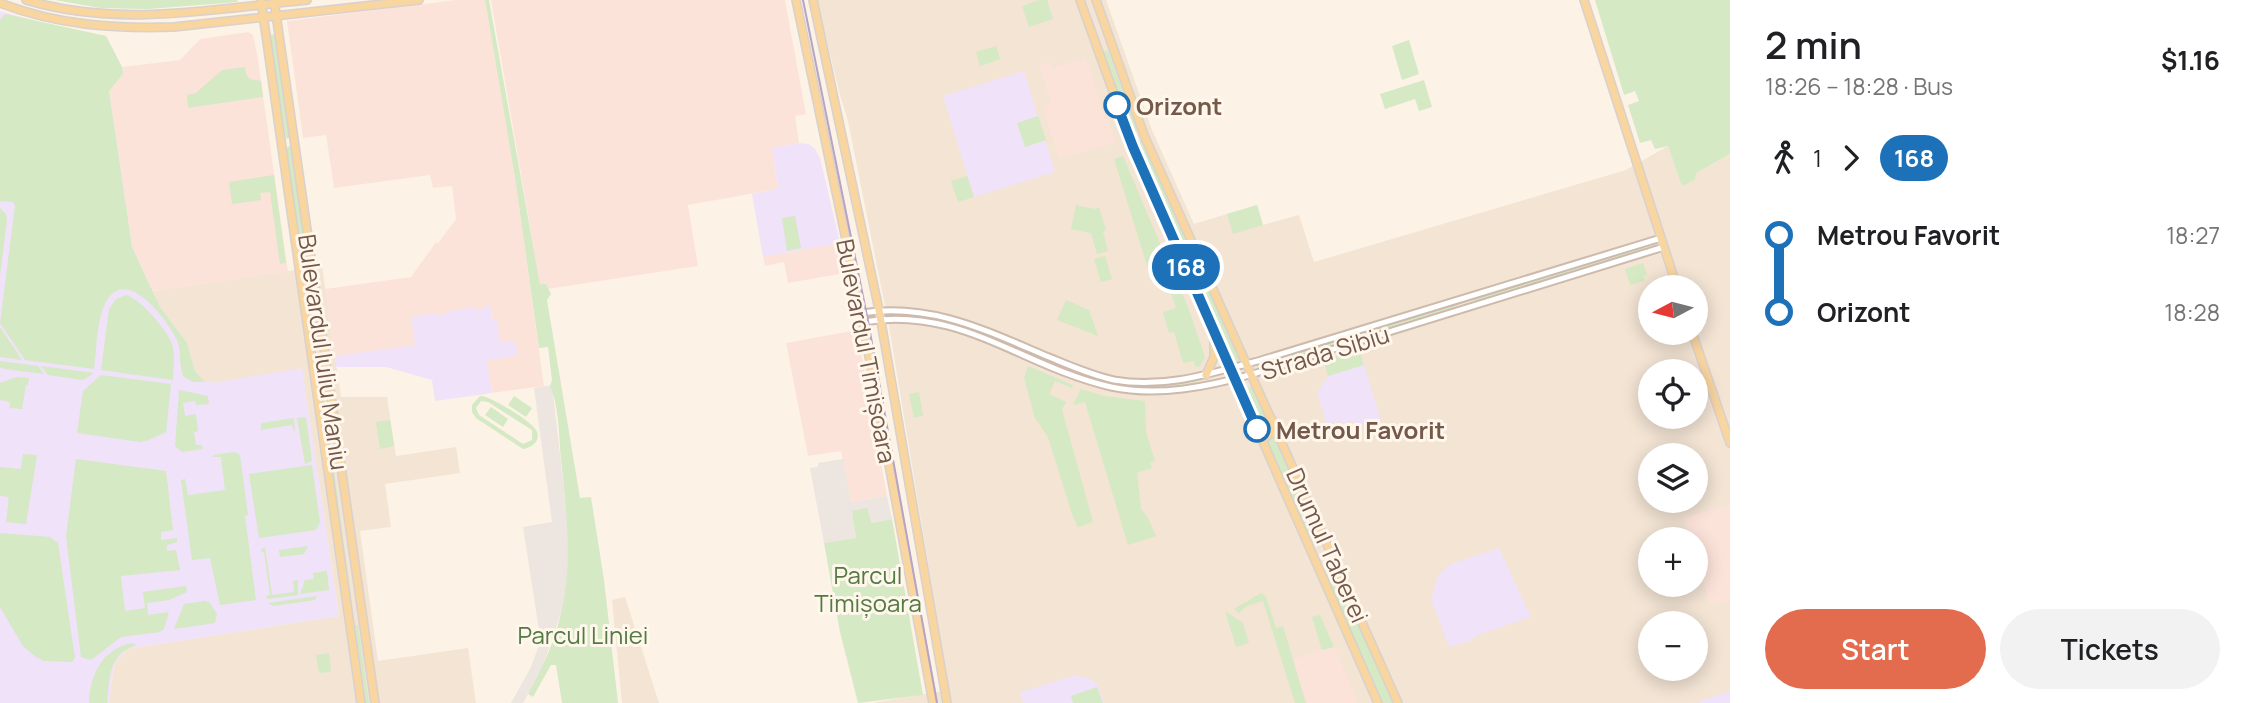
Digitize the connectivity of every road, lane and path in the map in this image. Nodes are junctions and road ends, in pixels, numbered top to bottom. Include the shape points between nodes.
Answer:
1 (26, 0) edge
2 (307, 0) edge
3 (419, 0) edge
4 (796, 0) edge
5 (813, 0) edge
6 (1080, 0) edge
7 (1096, 0) edge
8 (1584, 0) edge
9 (262, 2) edge
10 (274, 2) edge
11 (0, 3) edge
12 (276, 16) junction
13 (264, 18) junction
14 (1144, 135) junction
15 (1131, 141) junction
16 (1661, 238) junction
17 (1664, 247) junction
18 (1673, 275) edge
19 (1460, 300) junction
20 (1463, 309) junction
21 (861, 313) junction
22 (880, 314) junction
23 (863, 322) junction
24 (1214, 331) junction
25 (1696, 345) edge
26 (1248, 363) junction
27 (1230, 368) junction
28 (1253, 374) junction
29 (1206, 375) junction
30 (328, 376) junction
31 (315, 378) junction
32 (1235, 379) junction
33 (1272, 419) junction
34 (1255, 425) junction
35 (1279, 434) junction
36 (1262, 440) junction
37 (901, 443) junction
38 (1730, 443) edge
39 (885, 446) junction
40 (1329, 547) junction
41 (1313, 554) junction
42 (921, 559) junction
43 (906, 562) junction
44 (946, 700) edge
45 (932, 701) edge
46 (361, 703) edge
47 (375, 703) edge
48 (1378, 703) edge
49 (1398, 703) edge

1 - 9 main road via 80,13 141,16
2 - 10 main road
3 - 12 main road
4 - 21 main road, Bulevardul Timișoara
5 - 22 main road, Bulevardul Timișoara
6 - 15 main road, Drumul Taberei
7 - 14 main road, Drumul Taberei
8 - 16 main road
9 - 10 main road
9 - 13 main road, Bulevardul Iuliu Maniu
10 - 12 main road, Bulevardul Iuliu Maniu
11 - 13 main road via 105,27 174,27
12 - 13 main road
12 - 30 main road, Bulevardul Iuliu Maniu
13 - 31 main road, Bulevardul Iuliu Maniu
14 - 15 main road
14 - 26 main road, Drumul Taberei
15 - 24 main road, Drumul Taberei
16 - 17 main road
16 - 19 street, Strada Sibiu
17 - 18 main road
17 - 20 street, Strada Sibiu
19 - 20 street
19 - 26 street, Strada Sibiu
20 - 28 street, Strada Sibiu
21 - 22 street, Strada Sibiu
21 - 23 main road, Bulevardul Timișoara
22 - 23 street, Strada Sibiu
22 - 29 street, Strada Sibiu via 904,310 952,318 1114,380 1150,383
22 - 32 street, Strada Sibiu via 948,325 1122,389 1176,390
22 - 37 main road, Bulevardul Timișoara
23 - 39 main road, Bulevardul Timișoara
24 - 27 main road, Drumul Taberei
24 - 29 main road via 1214,357
25 - 38 main road
26 - 27 street, Strada Sibiu
26 - 28 main road, Drumul Taberei
27 - 29 street, Strada Sibiu
27 - 32 main road, Drumul Taberei
28 - 32 street, Strada Sibiu
28 - 33 main road, Drumul Taberei
30 - 31 main road
30 - 47 main road, Bulevardul Iuliu Maniu
31 - 46 main road, Bulevardul Iuliu Maniu
32 - 34 main road, Drumul Taberei
33 - 34 main road via 1265,426
33 - 35 main road, Drumul Taberei
34 - 36 main road, Drumul Taberei
35 - 36 main road via 1271,433
35 - 40 main road, Drumul Taberei
36 - 41 main road, Drumul Taberei
37 - 39 main road
37 - 42 main road, Bulevardul Timișoara
39 - 43 main road, Bulevardul Timișoara
40 - 41 main road
40 - 49 main road, Drumul Taberei
41 - 48 main road, Drumul Taberei
42 - 43 main road
42 - 44 main road, Bulevardul Timișoara
43 - 45 main road, Bulevardul Timișoara
44 - 45 main road

